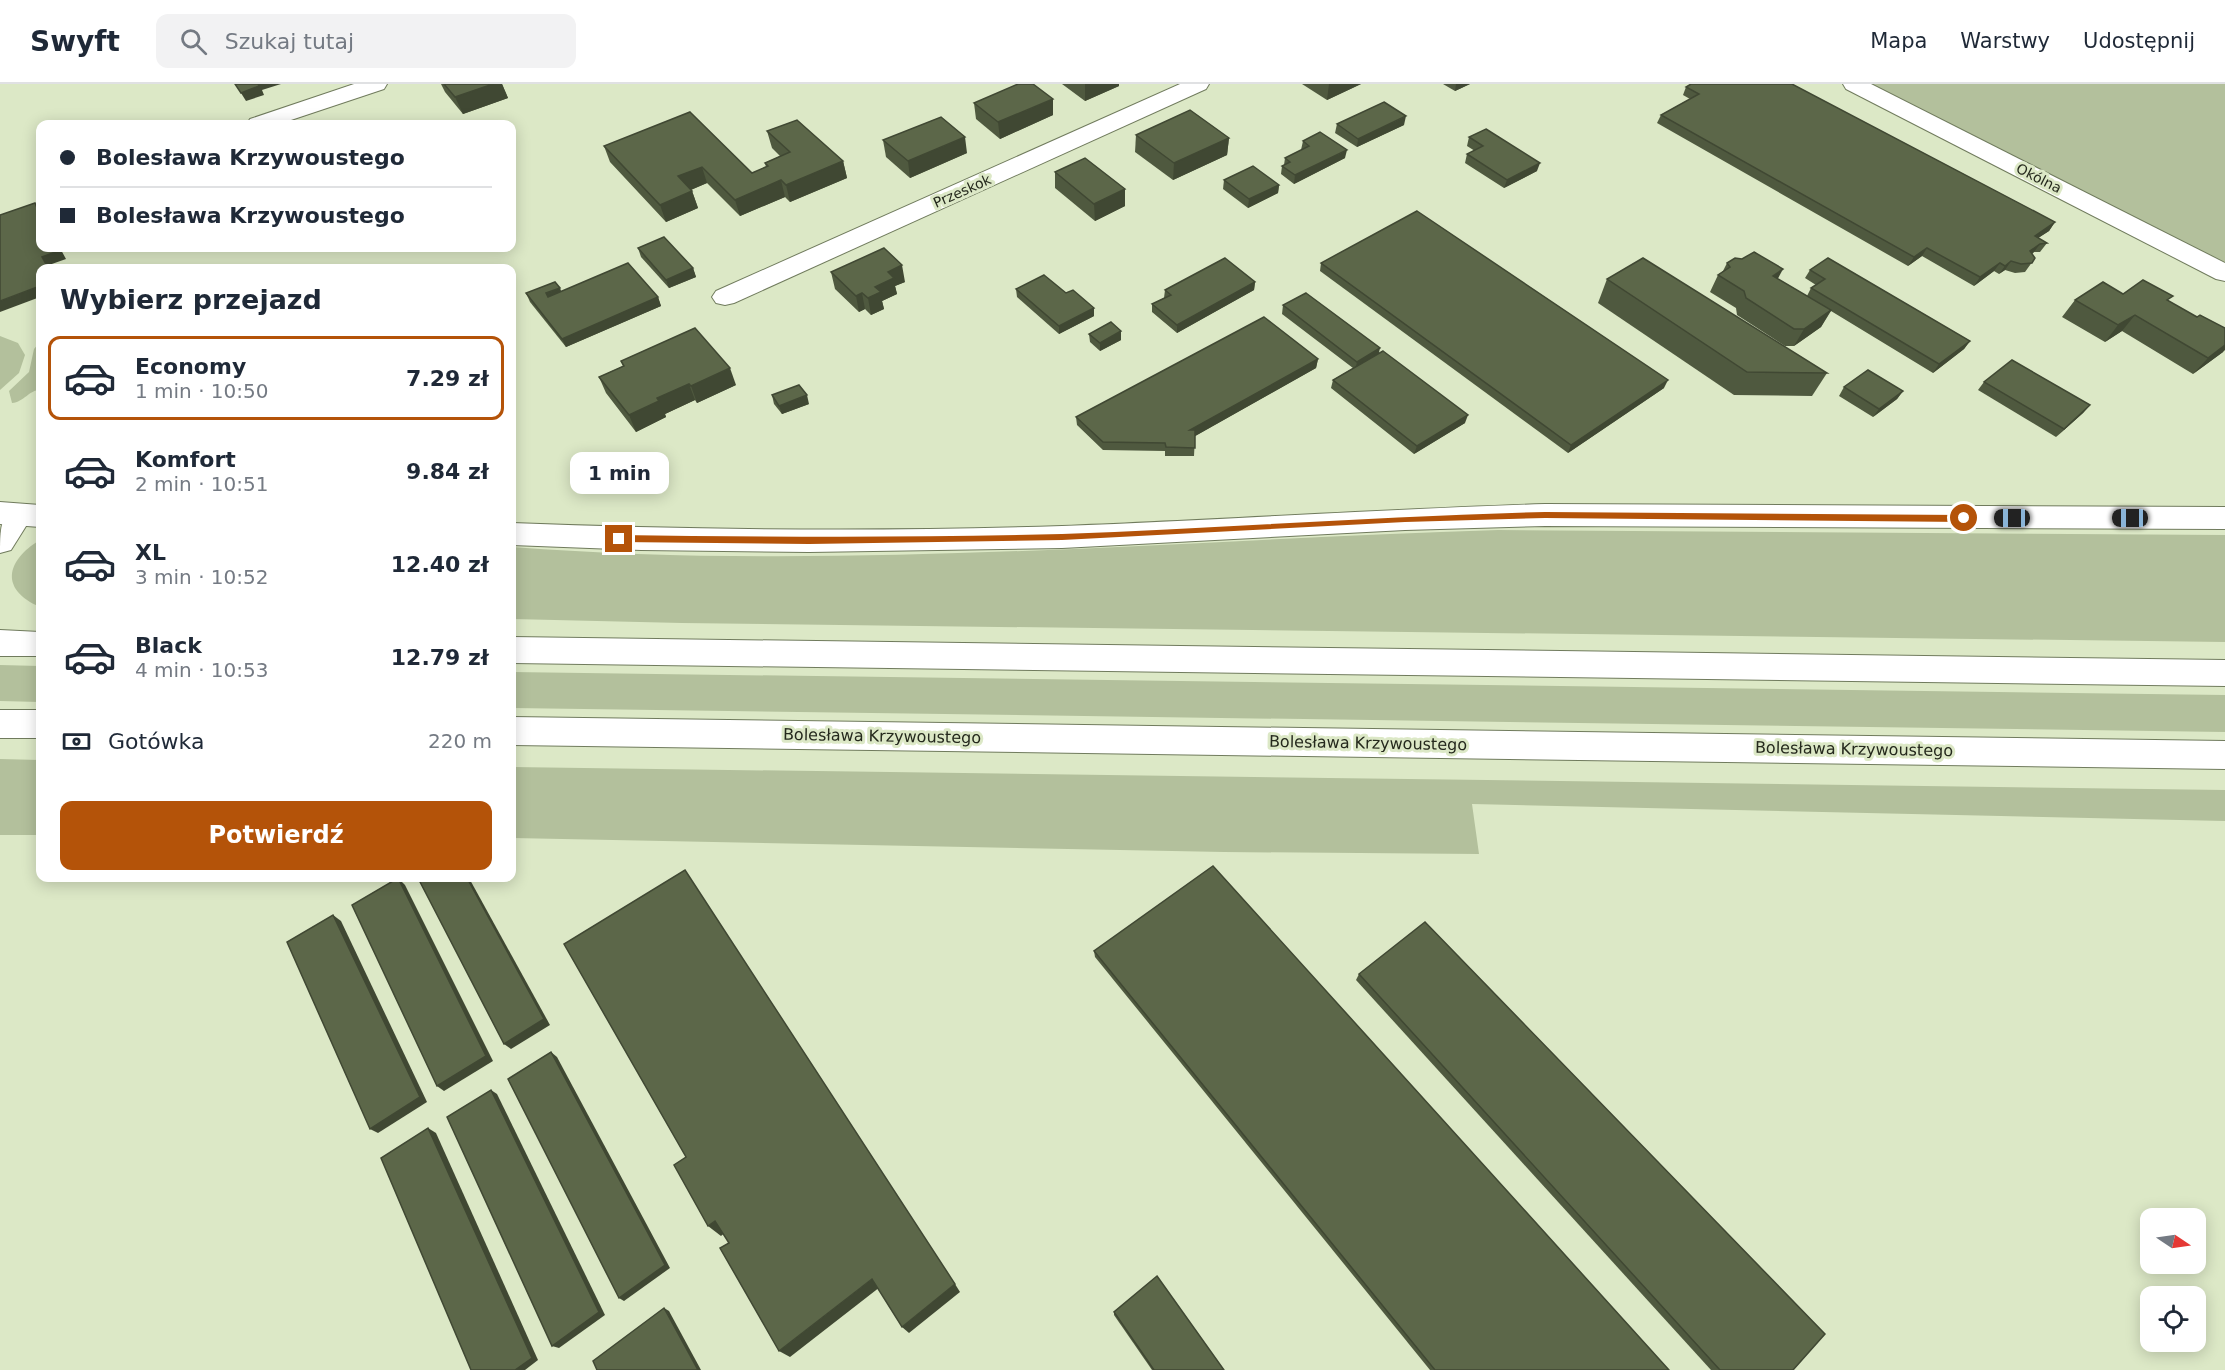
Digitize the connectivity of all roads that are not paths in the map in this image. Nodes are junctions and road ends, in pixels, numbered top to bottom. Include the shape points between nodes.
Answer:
1 (376, 84) edge
2 (1198, 84) edge
3 (1854, 84) edge
4 (270, 120) edge
5 (2225, 273) edge
6 (725, 297) dead end
7 (19, 515) edge
8 (2225, 518) edge
9 (516, 534) edge
10 (0, 542) edge
11 (0, 630) edge
12 (23, 644) edge
13 (516, 650) edge
14 (2225, 674) edge
15 (0, 724) edge
16 (36, 724) edge
17 (516, 731) edge
18 (2225, 754) edge

1 - 4 main road
2 - 6 main road, Przeskok
3 - 5 main road, Okólna
7 - 10 main road
8 - 9 main road via 1545,515 1062,537 798,541
11 - 12 main road
13 - 14 main road
15 - 16 main road
17 - 18 main road, Bolesława Krzywoustego

